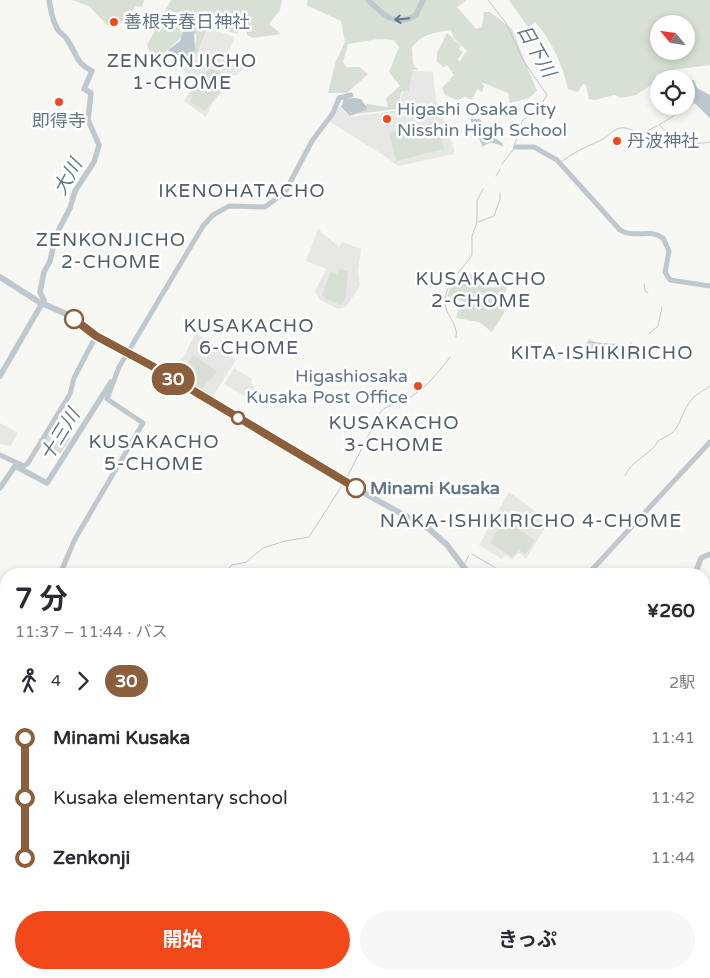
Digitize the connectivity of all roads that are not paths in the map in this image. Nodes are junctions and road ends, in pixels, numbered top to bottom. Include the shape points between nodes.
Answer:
1 (368, 0) edge
2 (423, 0) edge
3 (351, 95) dead end
4 (516, 147) dead end
5 (0, 277) edge
6 (710, 286) edge
7 (96, 336) junction
8 (129, 352) junction
9 (710, 442) edge
10 (0, 455) edge
11 (63, 568) edge
12 (464, 568) edge
13 (594, 568) edge

2 -> 1 main road via 416,15 402,21 387,18
3 - 8 street via 339,98 284,192 267,206 229,206 208,220
4 - 6 street via 534,147 557,160 620,230 633,235 655,234 662,238 669,251 665,272 670,280
5 - 7 highway via 42,303 71,316
7 - 8 highway
7 - 10 street via 74,378 70,394 28,463 24,466
8 - 11 street via 119,367 107,399 143,423 75,539
8 - 12 highway via 344,482 429,529 447,545
9 - 13 street

